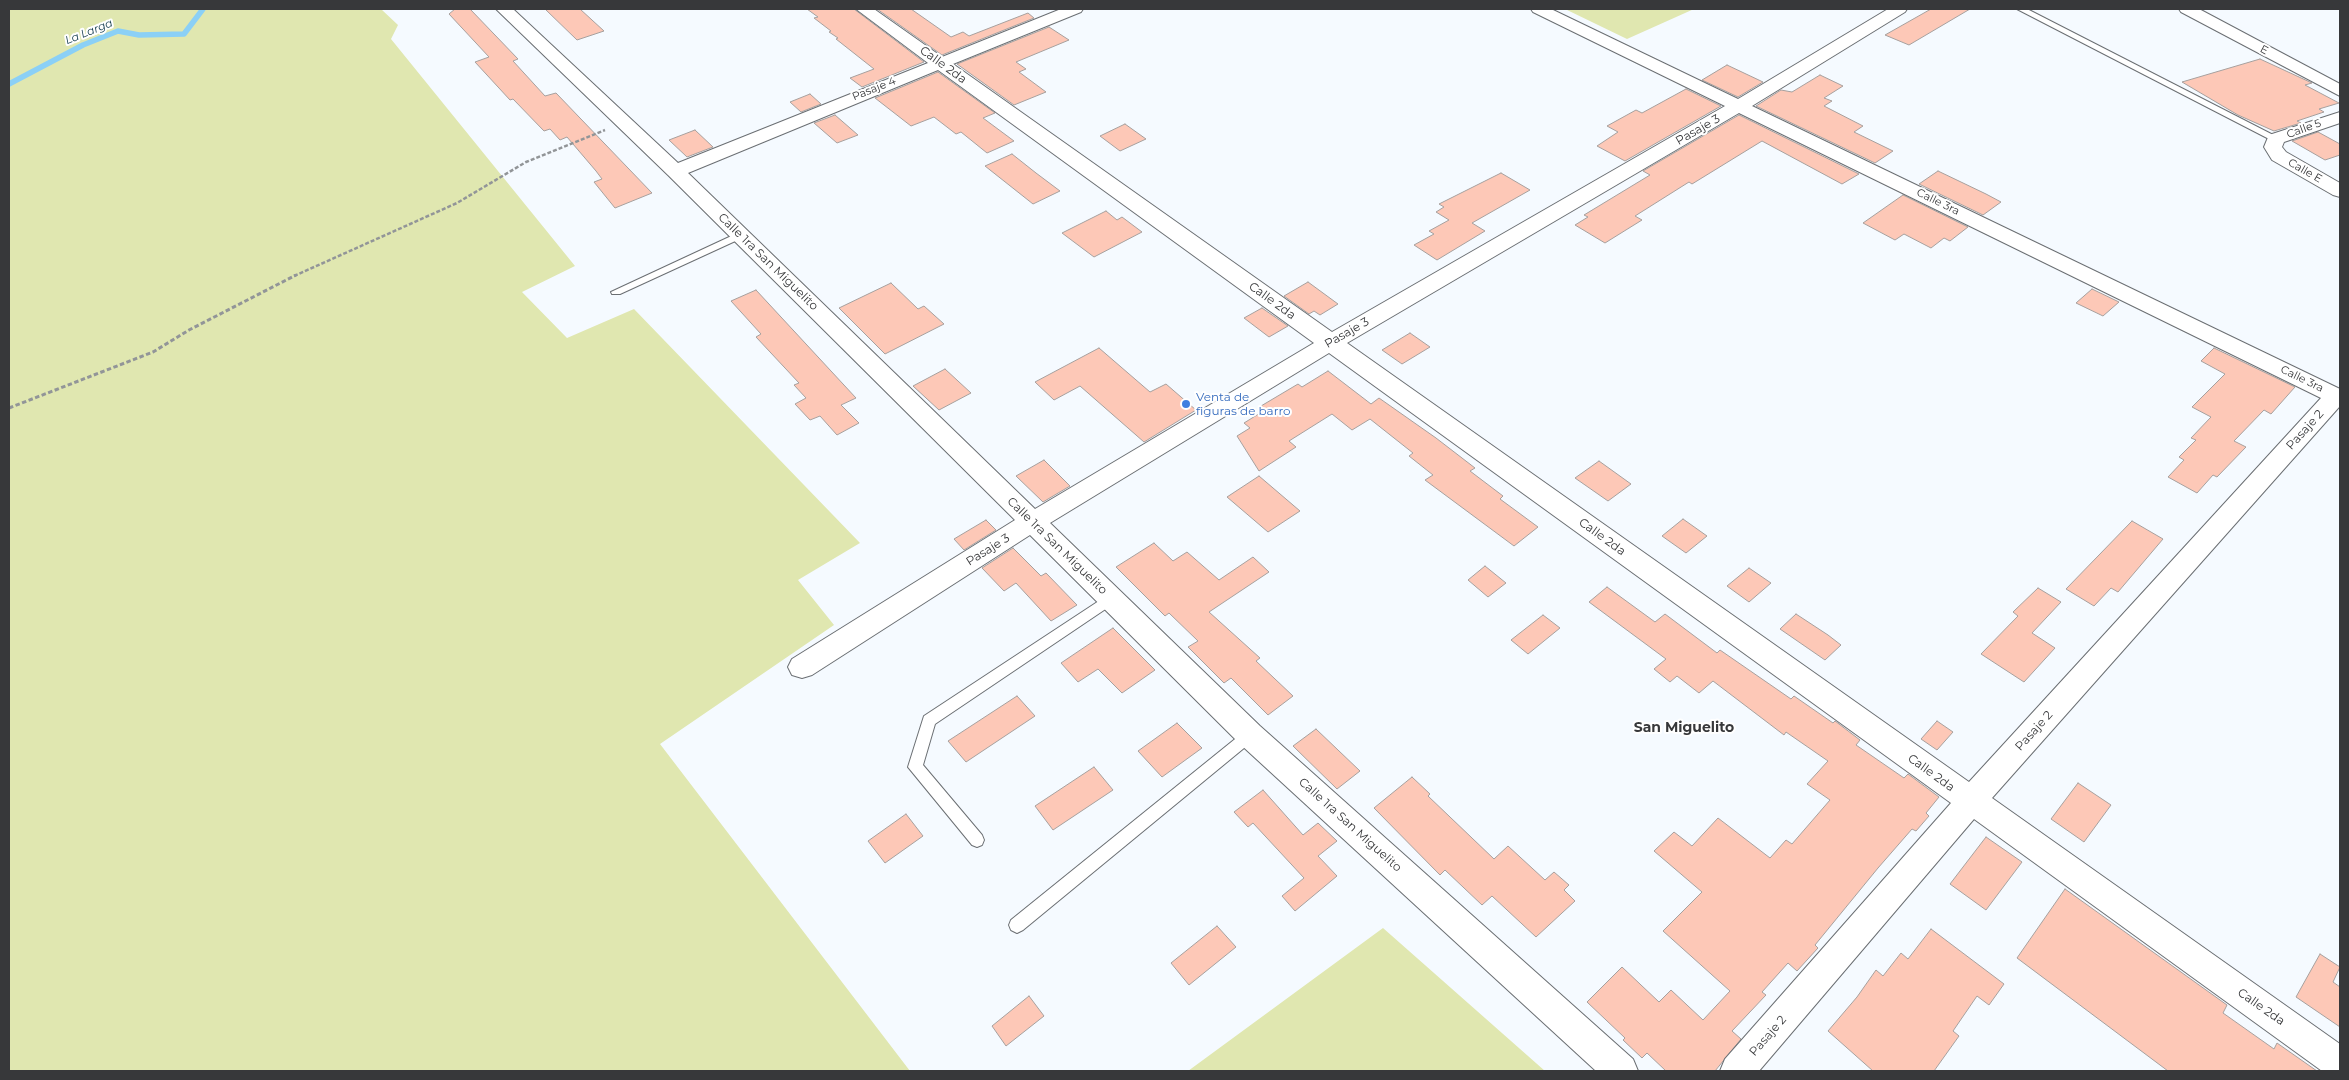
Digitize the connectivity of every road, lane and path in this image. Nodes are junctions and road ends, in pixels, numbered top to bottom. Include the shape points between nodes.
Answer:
1 (504, 9) edge
2 (864, 9) edge
3 (1075, 9) edge
4 (1539, 9) edge
5 (1899, 9) edge
6 (2021, 9) edge
7 (2187, 9) edge
8 (940, 63) junction
9 (2340, 91) edge
10 (1739, 106) junction
11 (2340, 116) edge
12 (624, 123) junction
13 (2274, 143) junction
14 (674, 171) junction
15 (2340, 191) edge
16 (740, 235) junction
17 (616, 292) dead end
18 (1330, 343) junction
19 (2338, 395) edge
20 (9, 408) edge
21 (1032, 522) junction
22 (1111, 598) junction
23 (802, 667) dead end
24 (1250, 734) junction
25 (1971, 801) junction
26 (977, 840) dead end
27 (1017, 925) dead end
28 (2340, 1064) edge
29 (1621, 1071) edge
30 (1737, 1071) edge

1 - 12 street, Calle 1ra San Miguelito
2 - 8 street, Calle 2da
3 - 8 street, Pasaje 4
4 - 10 street, Calle 3ra
5 - 10 street, Pasaje 3
6 - 13 lane
7 - 9 street, E
8 - 14 street, Pasaje 4
8 - 18 street, Calle 2da
10 - 18 street, Pasaje 3
10 - 19 street, Calle 3ra
11 - 13 street, Calle 5
12 - 14 street, Calle 1ra San Miguelito
12 - 20 path via 526,162 456,204 317,264 153,352
13 - 15 street, Calle E via 2279,156
14 - 16 street, Calle 1ra San Miguelito
16 - 17 lane
16 - 21 street, Calle 1ra San Miguelito
18 - 21 street, Pasaje 3
18 - 25 street, Calle 2da
19 - 25 street, Pasaje 2
21 - 22 street, Calle 1ra San Miguelito
21 - 23 street, Pasaje 3
22 - 24 street, Calle 1ra San Miguelito
22 - 26 lane via 929,720 915,767
24 - 27 lane
24 - 29 street, Calle 1ra San Miguelito
25 - 28 street, Calle 2da
25 - 30 street, Pasaje 2

